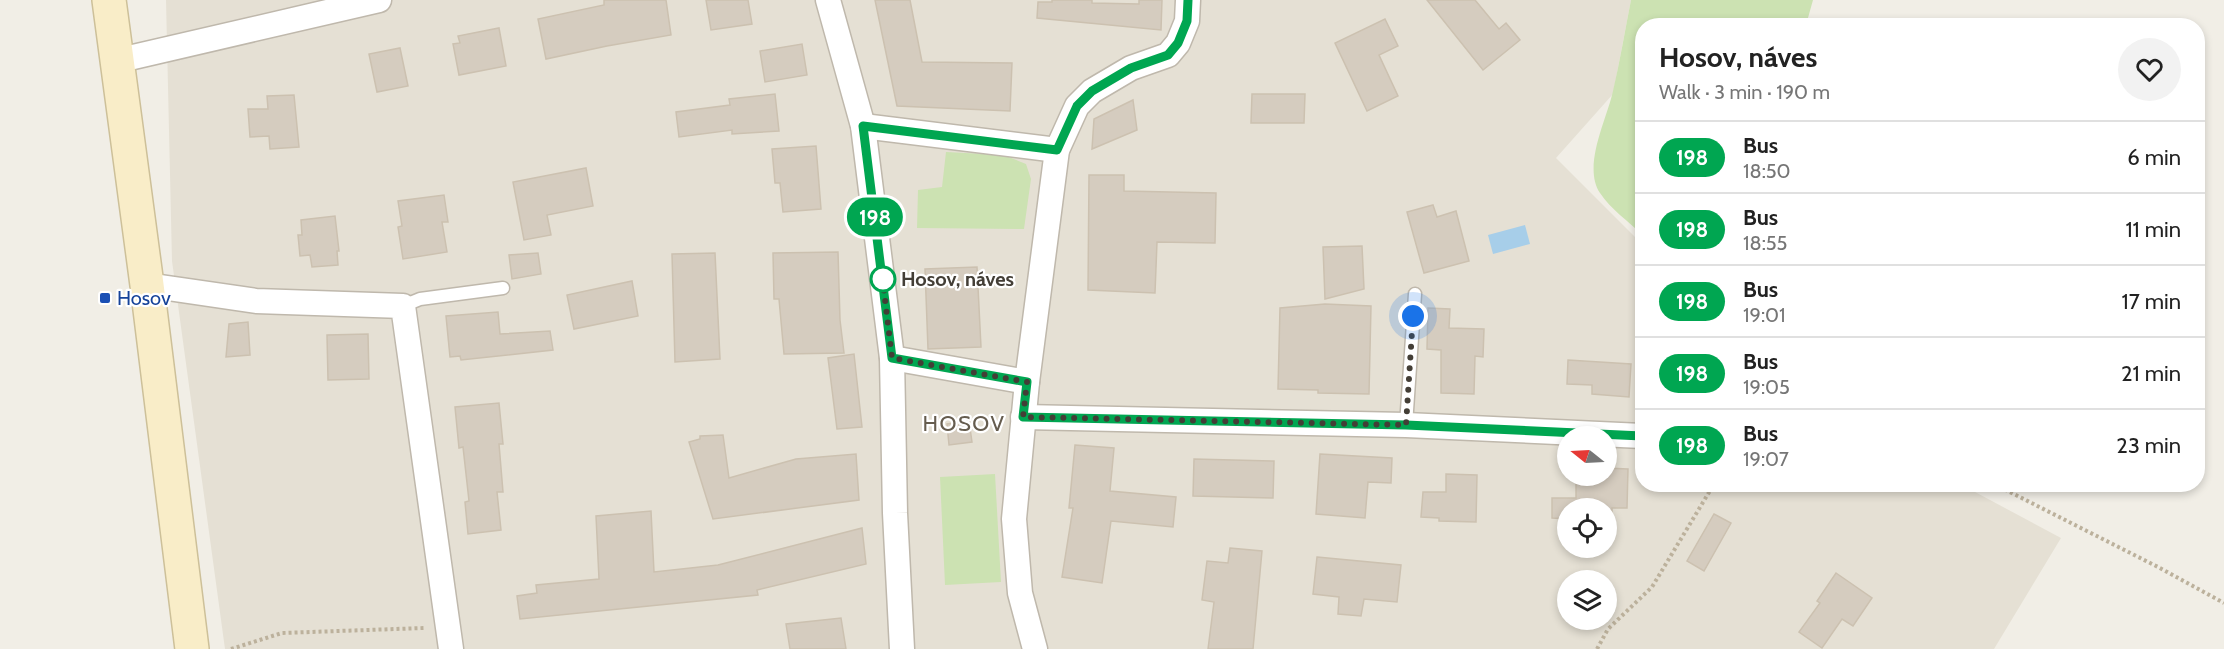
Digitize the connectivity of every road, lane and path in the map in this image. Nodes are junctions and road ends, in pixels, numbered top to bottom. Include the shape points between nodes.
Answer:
1 (109, 0) edge
2 (379, 0) edge
3 (828, 0) edge
4 (1188, 0) edge
5 (116, 61) junction
6 (863, 126) junction
7 (1057, 150) junction
8 (147, 285) junction
9 (503, 288) dead end
10 (1415, 294) dead end
11 (403, 306) junction
12 (892, 358) junction
13 (1027, 382) junction
14 (1023, 417) junction
15 (1406, 425) junction
16 (1635, 436) edge
17 (1709, 492) edge
18 (2010, 492) edge
19 (2224, 603) edge
20 (449, 638) edge
21 (192, 649) edge
22 (231, 649) edge
23 (902, 649) edge
24 (1035, 649) edge
25 (1597, 649) edge

1 - 5 main road
2 - 5 street
3 - 6 street
4 - 7 street via 1187,21 1168,55 1131,68 1092,91 1077,106
5 - 8 main road
6 - 7 street
6 - 12 street
7 - 13 street
8 - 11 street via 256,302
8 - 21 main road
9 - 11 lane via 420,299
10 - 15 lane
11 - 20 street
12 - 13 street
12 - 23 street
13 - 14 street
14 - 15 street
14 - 24 street via 1014,519 1020,593
15 - 16 street
17 - 25 path via 1652,587 1608,629
18 - 19 path
20 - 22 path via 282,633

